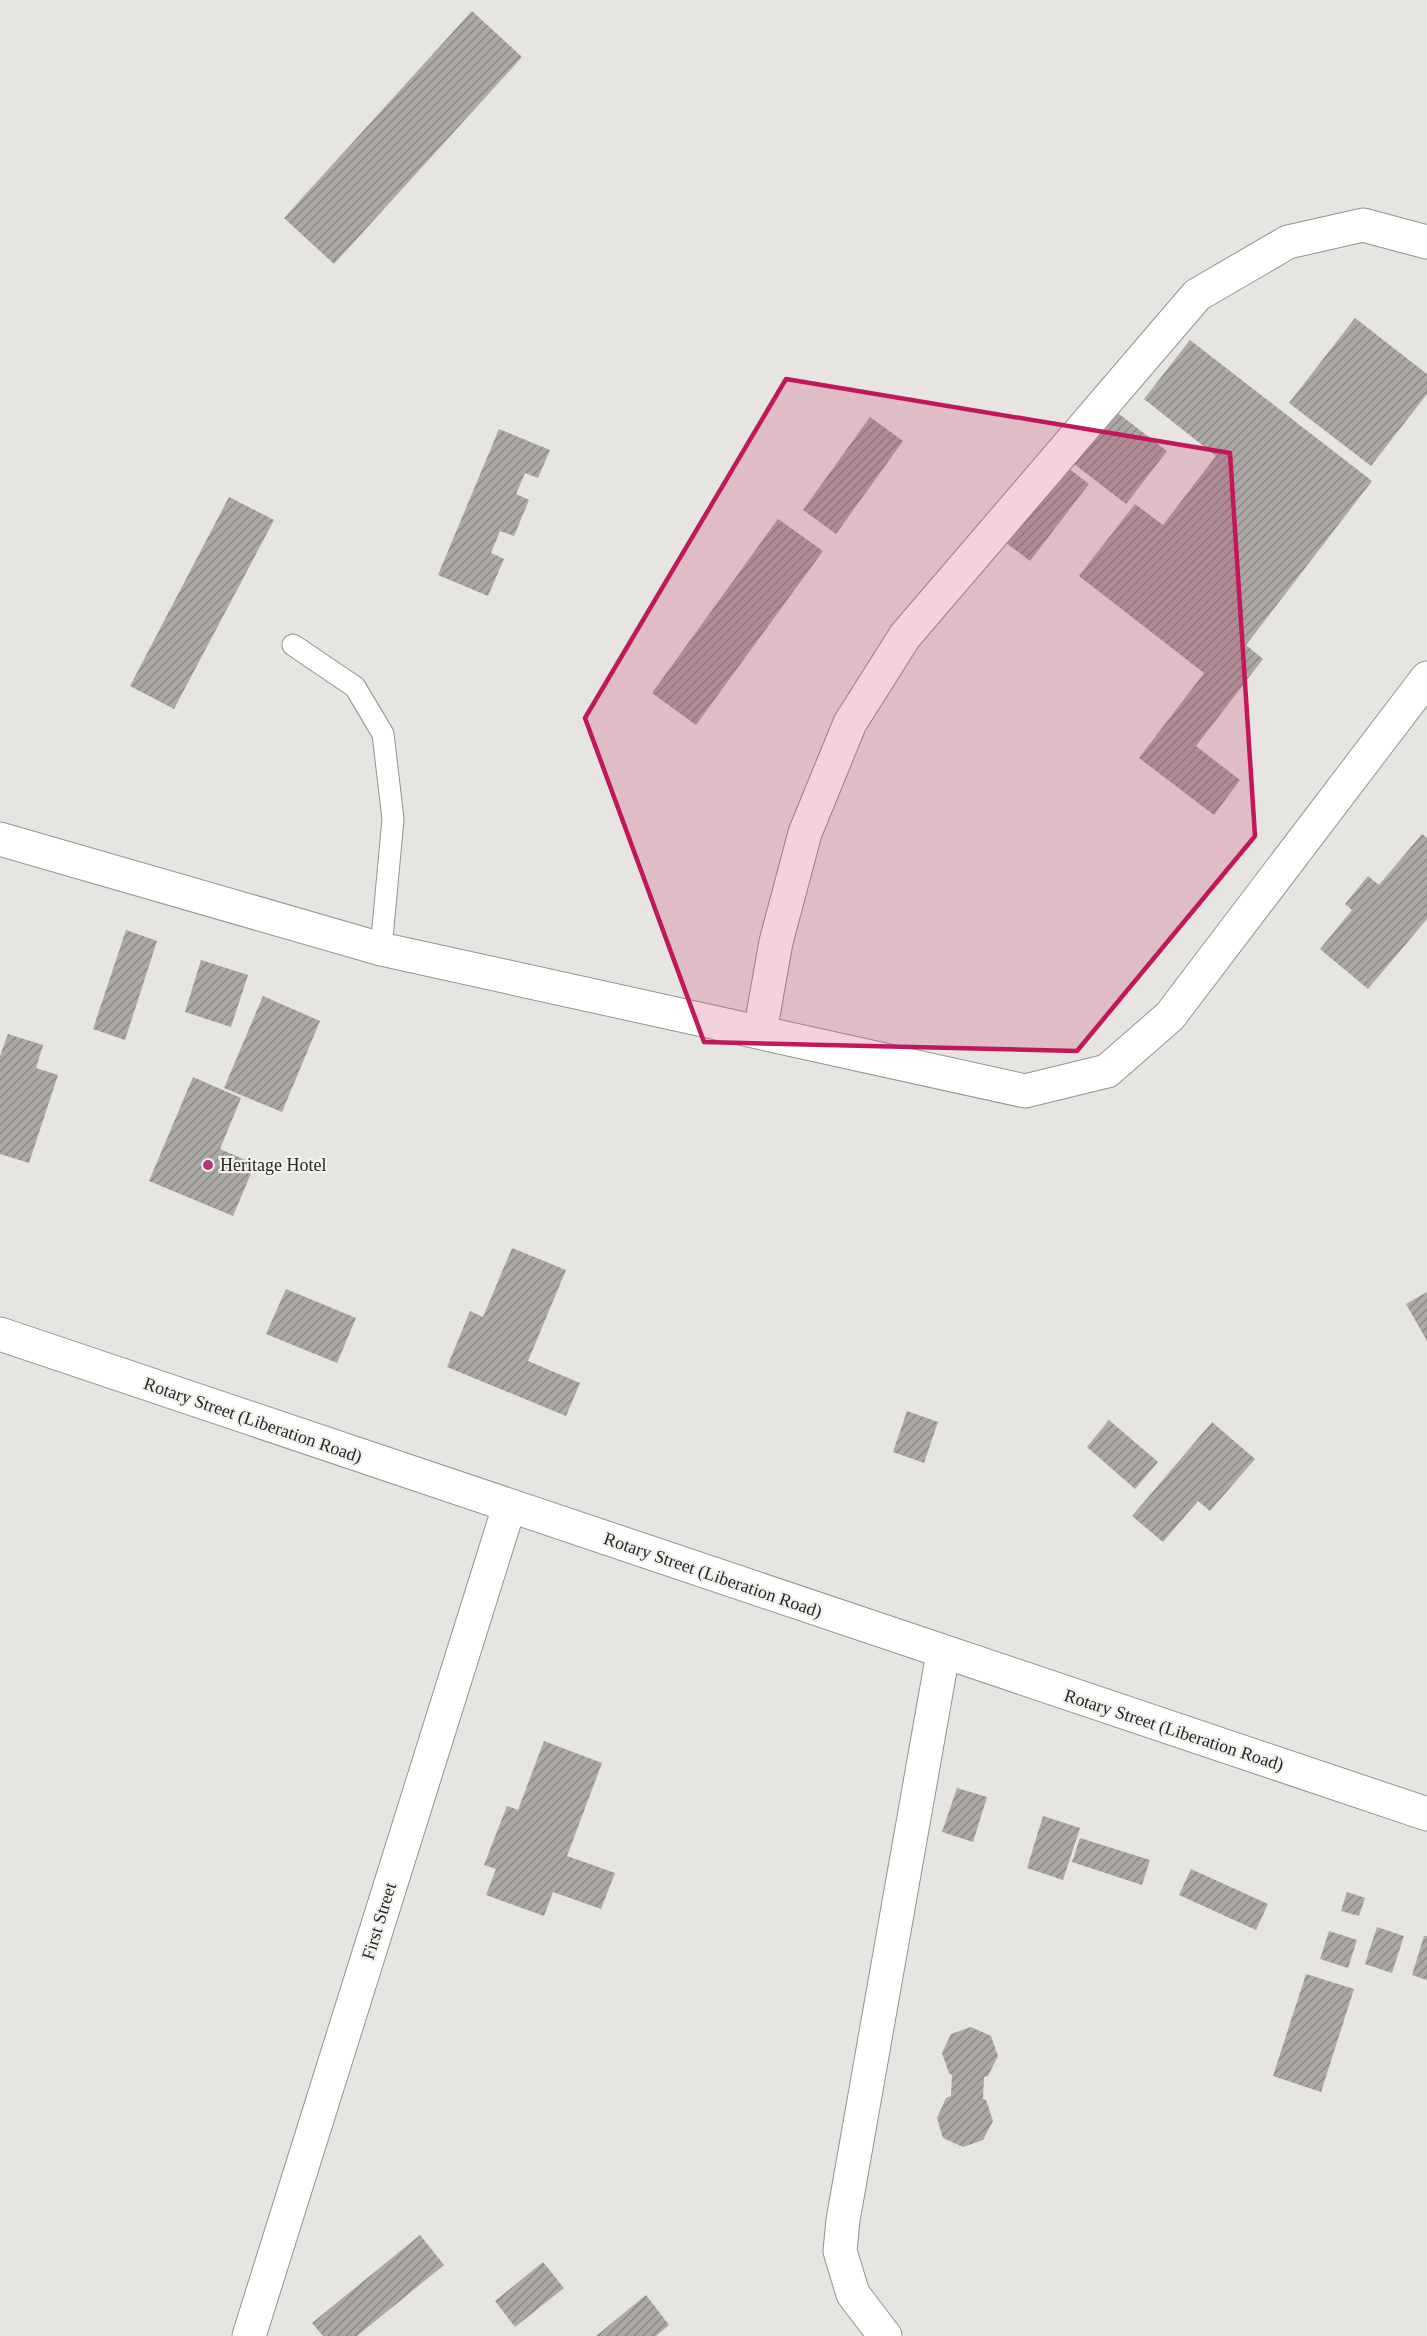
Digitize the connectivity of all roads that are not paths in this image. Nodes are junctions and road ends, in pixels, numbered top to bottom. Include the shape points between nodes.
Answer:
1 (1427, 243) edge
2 (293, 645) dead end
3 (1427, 678) edge
4 (0, 839) edge
5 (381, 949) junction
6 (760, 1032) junction
7 (0, 1334) edge
8 (509, 1507) junction
9 (943, 1653) junction
10 (1427, 1814) edge
11 (249, 2336) edge
12 (885, 2336) edge

1 - 6 street via 1363,225 1353,227 1288,242 1197,295 905,636 850,723 805,833 776,942
2 - 5 lane via 355,687 382,734 393,819
3 - 6 street via 1170,1016 1107,1071 1025,1091
4 - 5 street
5 - 6 street
7 - 8 street, Rotary Street (Liberation Road)
8 - 9 street, Rotary Street (Liberation Road)
8 - 11 street, First Street
9 - 10 street, Rotary Street (Liberation Road)
9 - 12 street via 840,2251 853,2294

